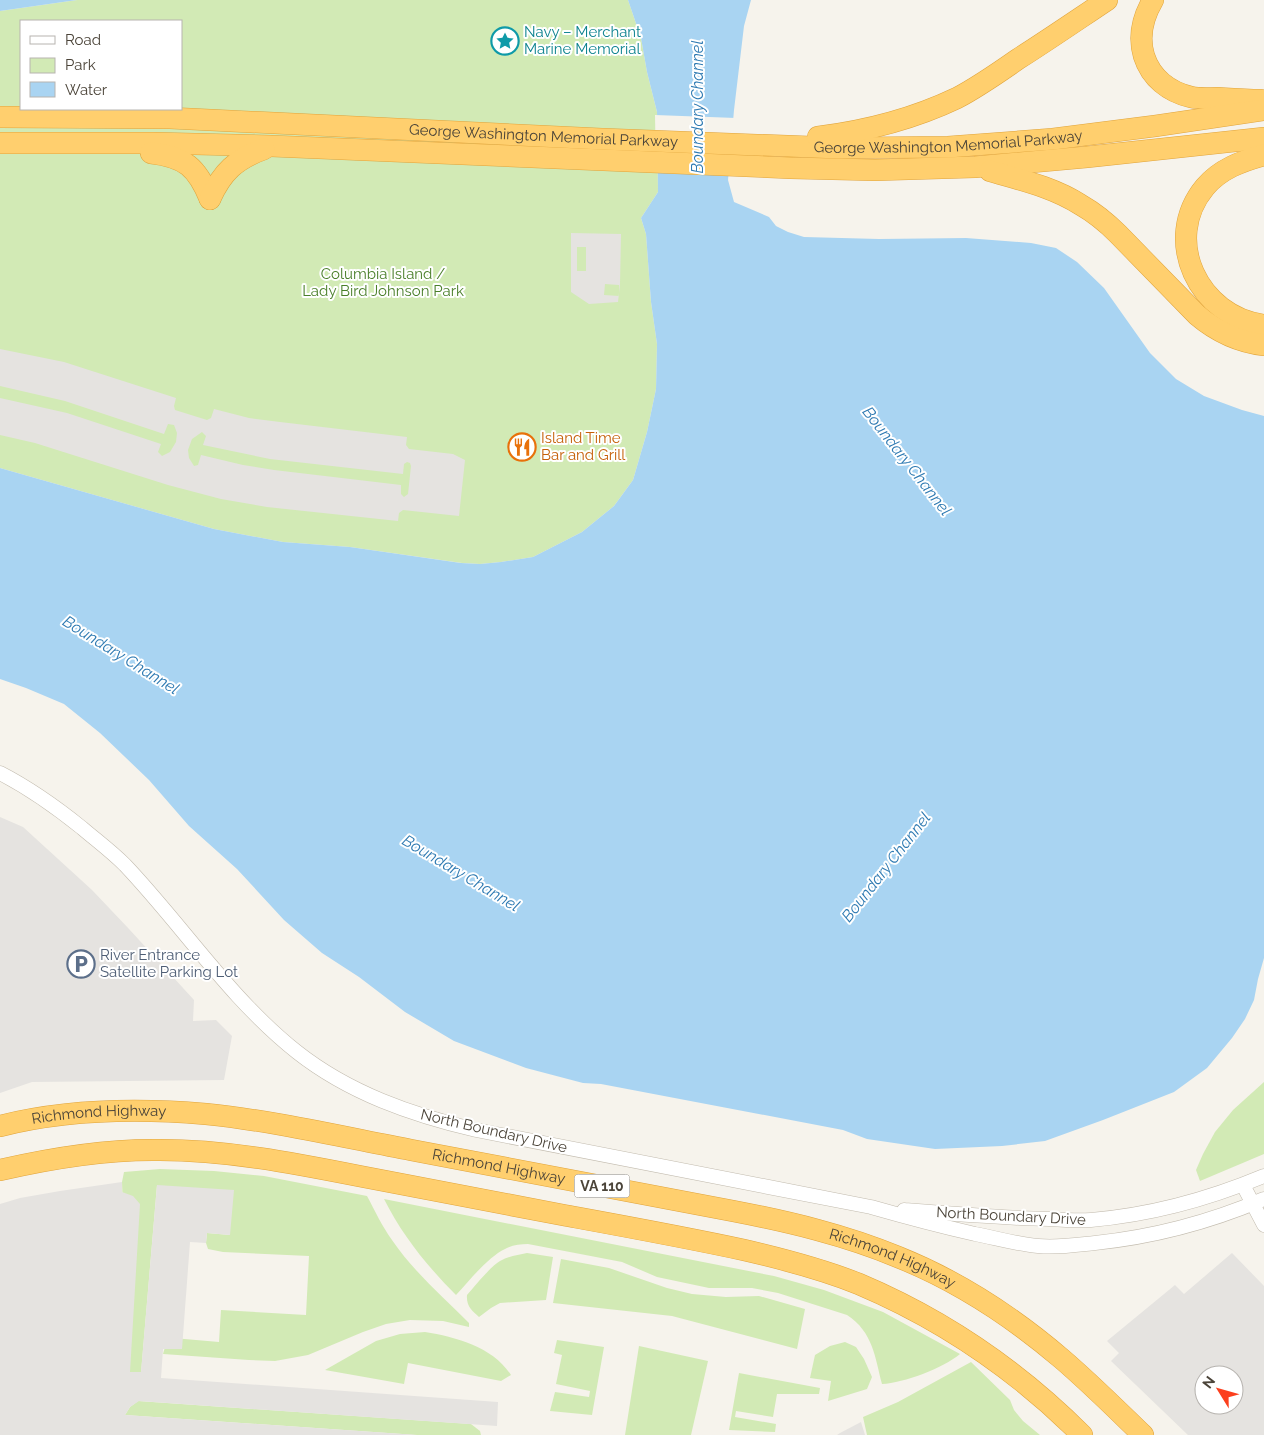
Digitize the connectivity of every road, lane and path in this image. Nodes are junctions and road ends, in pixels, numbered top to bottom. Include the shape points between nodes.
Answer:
1 (1107, 0) edge
2 (1153, 0) edge
3 (1264, 100) edge
4 (1264, 110) edge
5 (0, 117) edge
6 (1264, 138) edge
7 (0, 143) edge
8 (76, 143) junction
9 (271, 146) junction
10 (792, 146) junction
11 (1264, 154) edge
12 (975, 167) junction
13 (1264, 325) edge
14 (1264, 345) edge
15 (0, 773) edge
16 (0, 1126) edge
17 (0, 1170) edge
18 (1264, 1176) edge
19 (1243, 1185) junction
20 (1258, 1202) edge
21 (871, 1207) junction
22 (1264, 1225) edge
23 (1082, 1435) edge
24 (1143, 1435) edge

1 - 10 highway via 951,101 892,123 811,138
2 - 3 highway via 1144,18 1141,41 1146,61 1158,80 1173,91 1192,98
4 - 10 highway, George Washington Memorial Parkway via 1103,133 948,147
5 - 10 highway, George Washington Memorial Parkway via 170,118
6 - 12 highway, George Washington Memorial Parkway
7 - 8 highway, George Washington Memorial Parkway
8 - 9 highway, George Washington Memorial Parkway
8 - 9 highway via 171,156 196,172 210,199 220,179 233,165
9 - 12 highway, George Washington Memorial Parkway via 791,168
11 - 13 highway via 1226,169 1205,187 1197,198 1188,223 1187,252 1202,289 1210,299 1241,320
12 - 14 highway via 1038,185 1082,205 1118,234 1207,324 1238,340
15 - 21 street, North Boundary Drive via 49,803 113,854 271,1030 311,1062 379,1100 469,1128
16 - 24 highway, Richmond Highway / VA 110 via 93,1112 208,1114 813,1228 900,1258 998,1311 1093,1386
17 - 23 highway, VA 110 via 34,1162 116,1152 157,1150 236,1155 788,1260 858,1284 936,1321 1011,1372
18 - 19 street, North Boundary Drive
19 - 20 street
19 - 21 street, North Boundary Drive via 1139,1214 1090,1220 1018,1219
20 - 21 street, North Boundary Drive via 1171,1230 1067,1247 1019,1244
20 - 22 street

